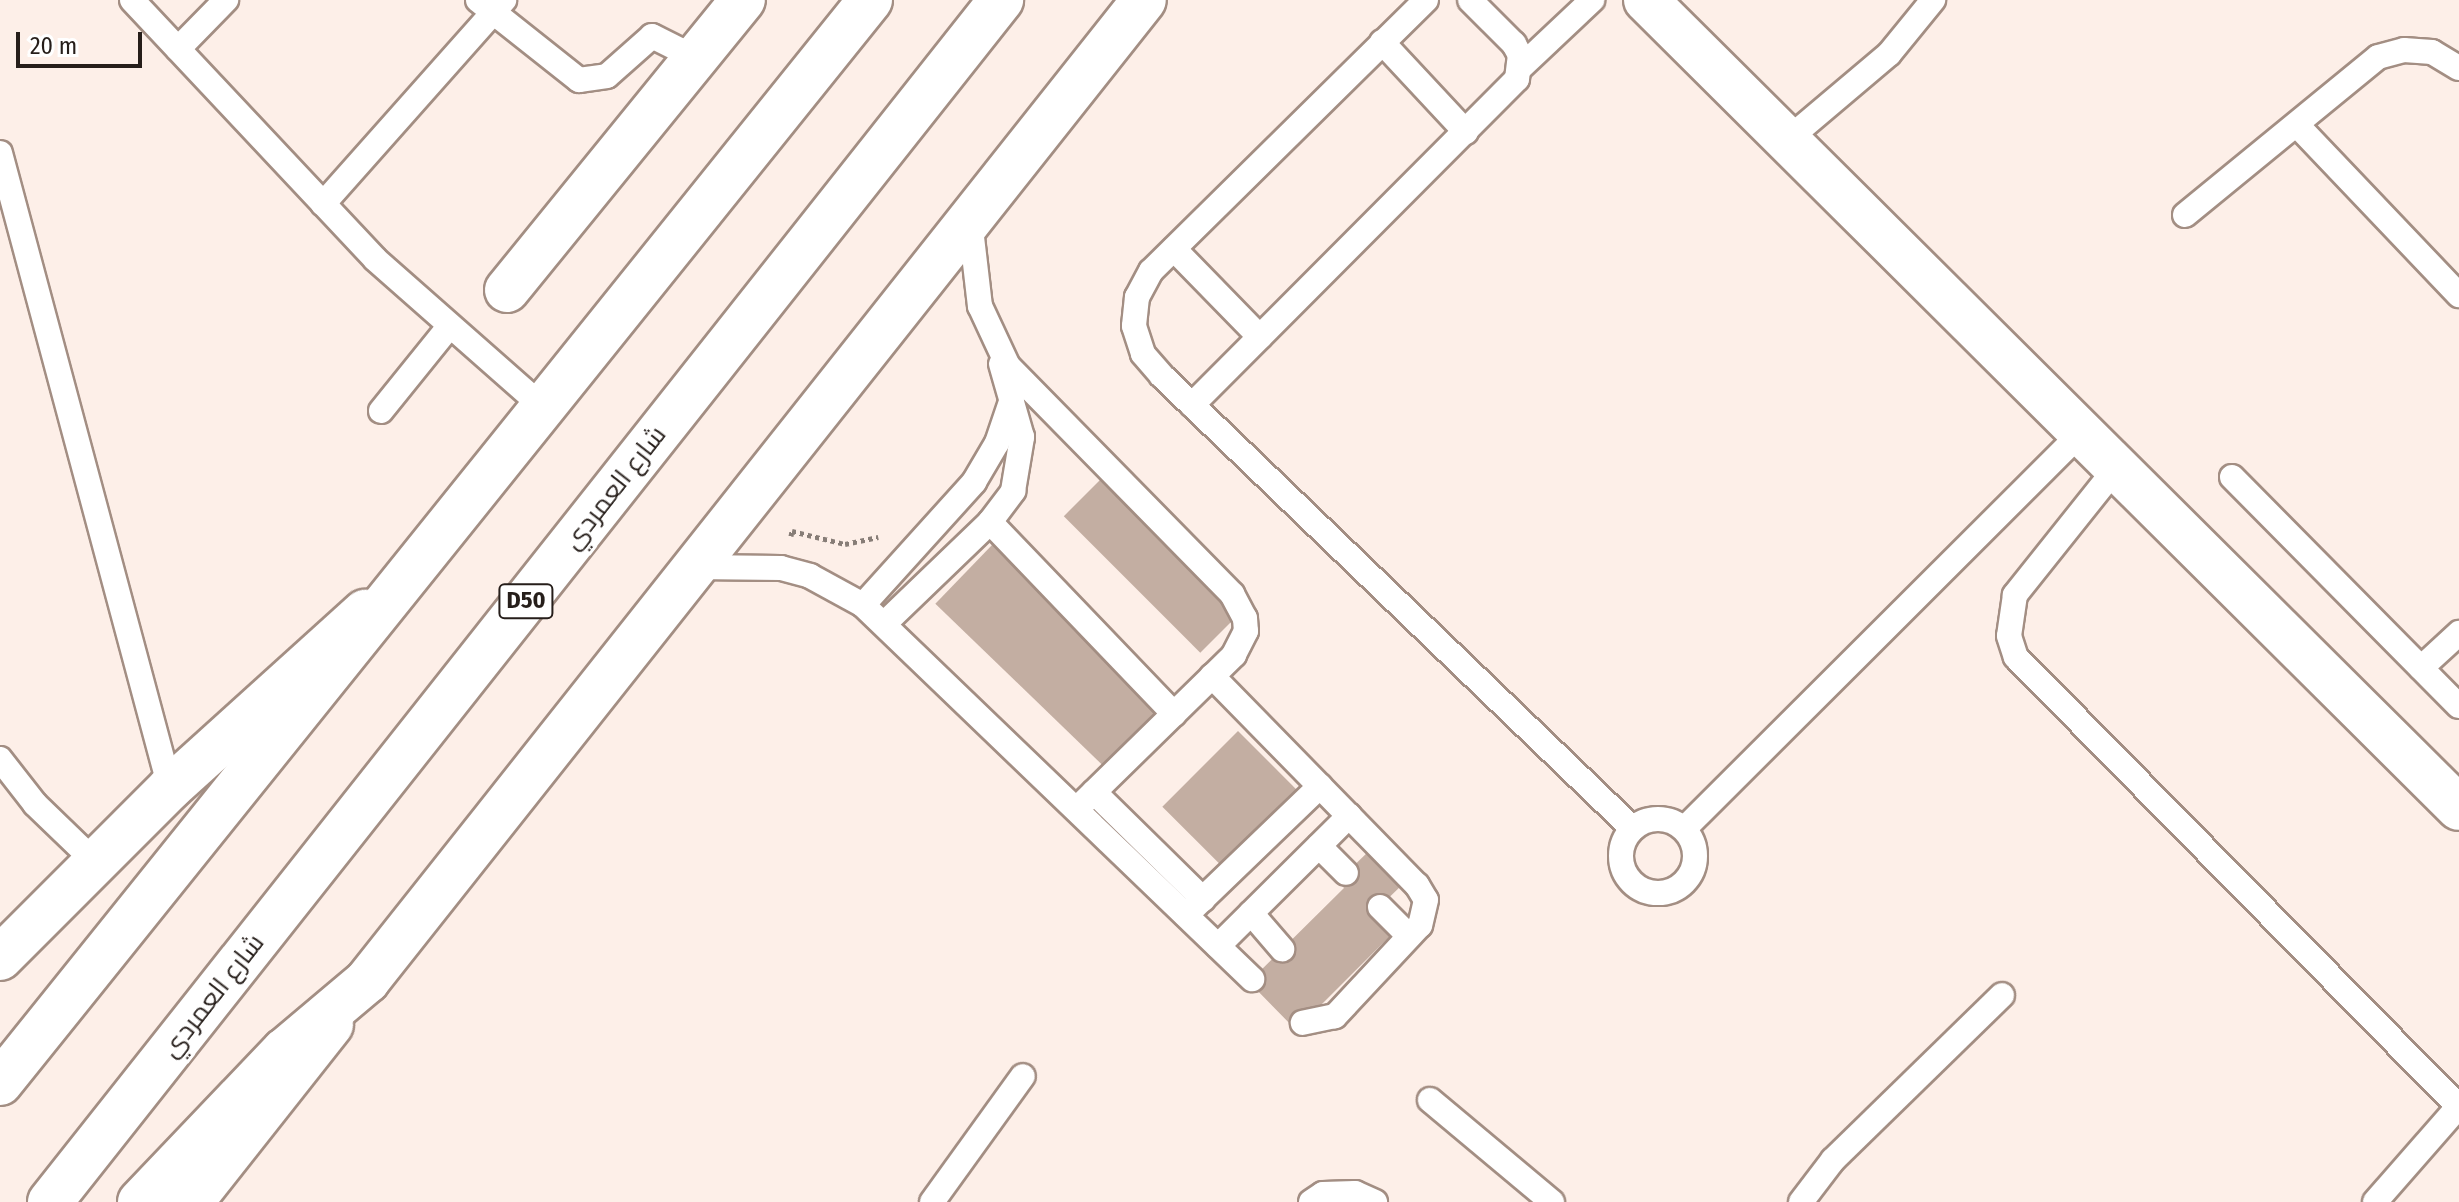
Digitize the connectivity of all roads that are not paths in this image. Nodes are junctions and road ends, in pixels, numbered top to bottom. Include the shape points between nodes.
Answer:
1 (132, 0) edge
2 (226, 0) edge
3 (743, 0) edge
4 (870, 0) edge
5 (1001, 0) edge
6 (1144, 0) edge
7 (1426, 0) edge
8 (1470, 0) edge
9 (1592, 0) edge
10 (1646, 0) edge
11 (1933, 0) edge
12 (492, 4) edge
13 (1382, 42) junction
14 (178, 49) junction
15 (696, 58) junction
16 (1521, 67) junction
17 (2459, 68) edge
18 (2297, 125) junction
19 (1466, 132) junction
20 (1786, 141) junction
21 (0, 153) edge
22 (323, 204) junction
23 (2185, 215) dead end
24 (970, 219) junction
25 (1174, 249) junction
26 (507, 290) dead end
27 (2459, 295) edge
28 (448, 328) junction
29 (1260, 337) junction
30 (996, 348) junction
31 (1012, 399) junction
32 (1192, 405) junction
33 (544, 408) junction
34 (381, 411) dead end
35 (2082, 432) junction
36 (2117, 467) junction
37 (2232, 477) dead end
38 (990, 522) junction
39 (692, 567) junction
40 (410, 575) junction
41 (863, 605) junction
42 (884, 624) junction
43 (2459, 633) edge
44 (2421, 668) junction
45 (1212, 676) junction
46 (2459, 706) edge
47 (1174, 714) junction
48 (0, 759) edge
49 (1320, 786) junction
50 (170, 788) junction
51 (1086, 800) junction
52 (2459, 808) edge
53 (1349, 816) junction
54 (1633, 829) junction
55 (1684, 829) junction
56 (1319, 846) junction
57 (94, 861) junction
58 (1346, 873) dead end
59 (1194, 907) junction
60 (1380, 907) dead end
61 (1251, 913) junction
62 (1409, 936) junction
63 (1218, 946) junction
64 (1282, 949) dead end
65 (0, 958) edge
66 (1252, 979) dead end
67 (367, 981) junction
68 (2002, 995) dead end
69 (1303, 1023) dead end
70 (1023, 1076) dead end
71 (0, 1083) edge
72 (1430, 1100) dead end
73 (2459, 1106) edge
74 (50, 1202) edge
75 (140, 1202) edge
76 (191, 1202) edge
77 (932, 1202) edge
78 (1311, 1202) edge
79 (1375, 1202) edge
80 (1552, 1202) edge
81 (1801, 1202) edge
82 (2375, 1202) edge

1 - 14 lane
2 - 14 lane
3 - 15 street
4 - 33 street
5 - 74 street, شارع العمردي / D50
6 - 24 street
7 - 13 lane
8 - 16 lane via 1514,44
9 - 16 lane
10 - 20 street
11 - 20 lane via 1889,54
12 - 15 lane via 579,80 607,76 652,36
12 - 22 lane
13 - 19 lane
13 - 25 lane
14 - 22 lane
15 - 26 street
16 - 19 lane via 1517,79
17 - 18 lane via 2432,52 2404,50 2378,57
18 - 23 lane
18 - 27 lane
19 - 29 lane
20 - 35 street
21 - 50 lane
22 - 28 lane
24 - 30 lane via 980,306
24 - 39 street
25 - 29 lane
25 - 32 lane via 1151,271 1137,297 1134,326 1143,354
28 - 33 lane
28 - 34 lane
29 - 32 lane
30 - 31 lane
30 - 45 lane via 1023,383 1241,605 1246,631 1242,644
31 - 38 lane via 1023,455 1013,491
31 - 41 lane via 997,443 974,482
32 - 54 lane
33 - 40 street
35 - 36 street
35 - 55 lane
36 - 52 street
36 - 73 lane via 2015,595 2009,626 2016,657
37 - 44 lane
38 - 42 lane
38 - 47 lane
39 - 41 lane via 781,568 810,576
39 - 67 street
40 - 50 street
40 - 71 street
41 - 42 lane
42 - 51 lane
43 - 44 lane
44 - 46 lane
45 - 47 lane
45 - 49 lane
47 - 51 lane
48 - 57 lane via 35,804
49 - 53 lane
49 - 59 lane
50 - 57 street
51 - 59 lane
53 - 56 lane
53 - 62 lane via 1423,892 1424,918
54 - 55 lane via 1659,819
54 - 55 lane via 1621,853 1622,866 1629,879 1652,893 1678,888 1694,867 1692,840
56 - 58 lane
56 - 61 lane
57 - 65 street
59 - 63 lane
60 - 62 lane
61 - 63 lane
61 - 64 lane
62 - 69 lane via 1341,997 1329,1020
63 - 66 lane
67 - 75 street via 284,1051
67 - 76 street
68 - 81 lane via 1833,1160
70 - 77 lane
72 - 80 lane
73 - 82 lane
78 - 79 lane via 1323,1194 1355,1193

